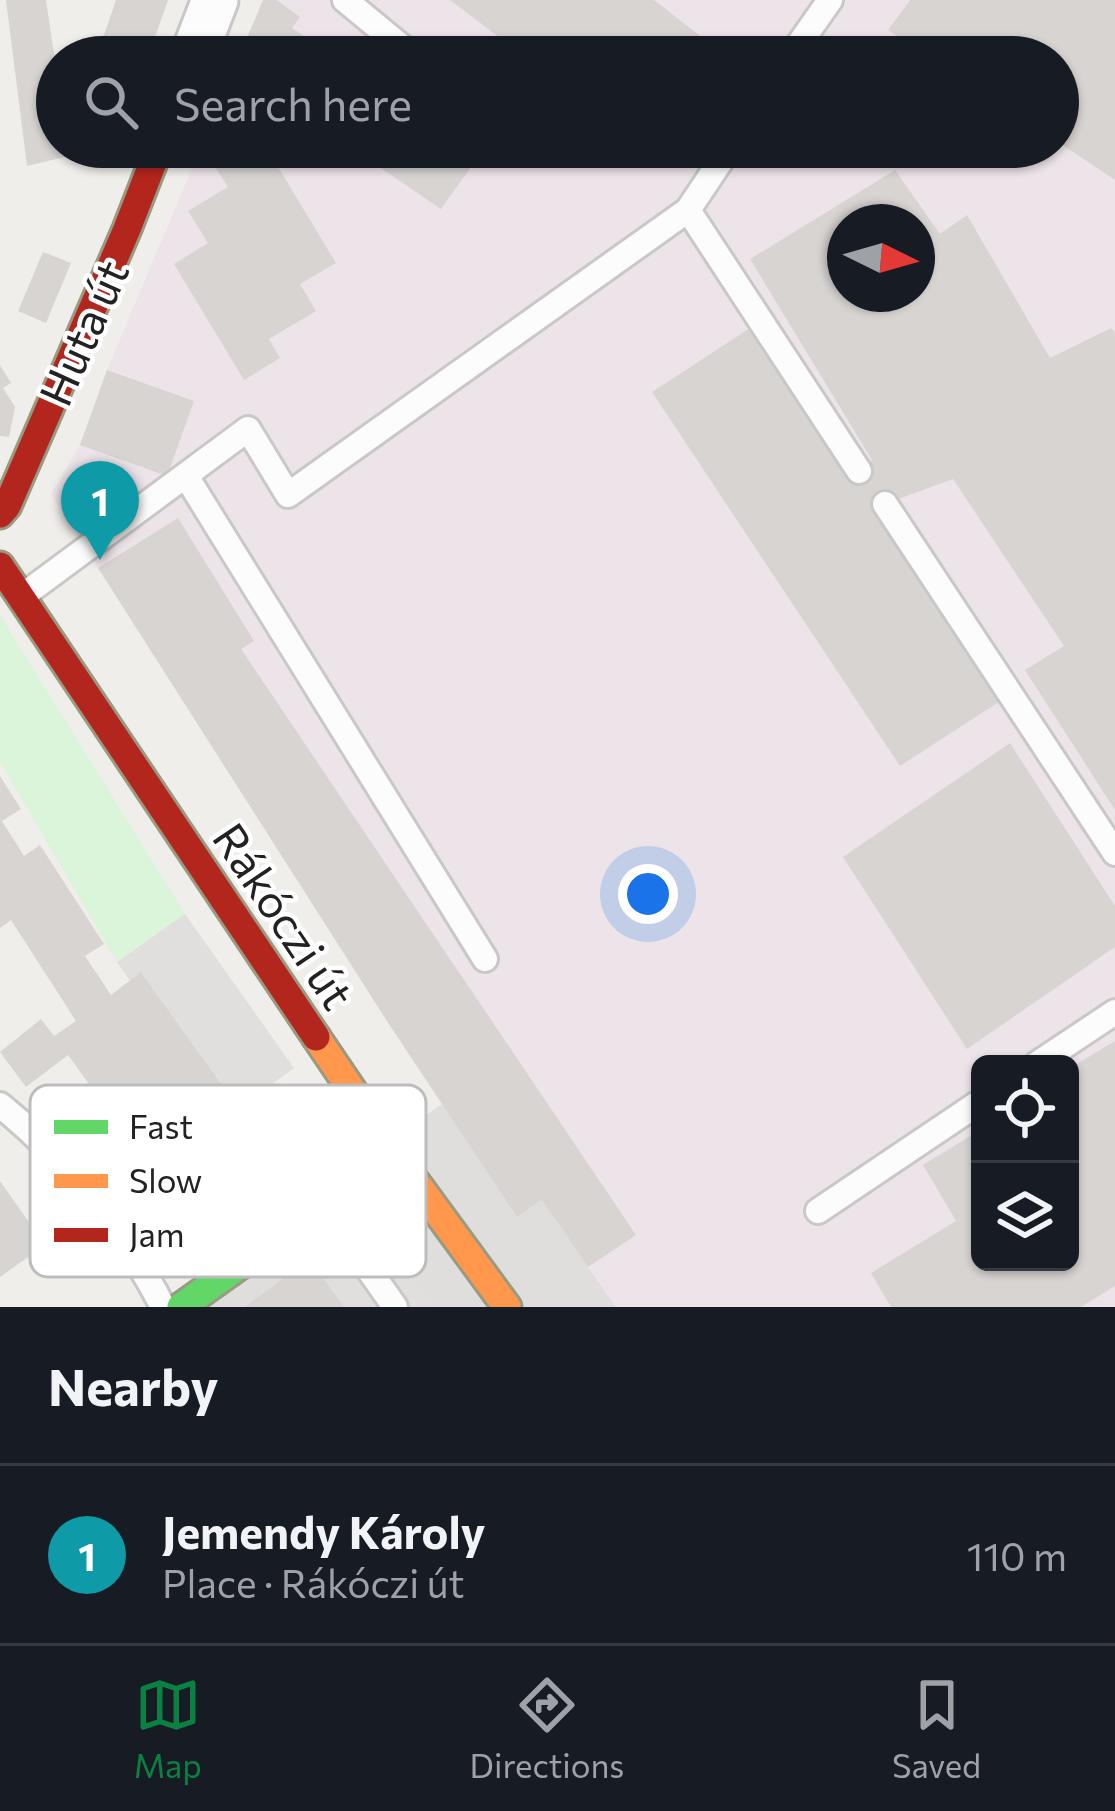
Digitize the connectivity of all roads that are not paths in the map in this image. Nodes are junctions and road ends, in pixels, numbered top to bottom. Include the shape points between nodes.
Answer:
1 (214, 0) edge
2 (344, 0) edge
3 (825, 2) edge
4 (201, 36) edge
5 (388, 36) edge
6 (803, 36) edge
7 (151, 168) edge
8 (716, 168) edge
9 (688, 210) junction
10 (859, 471) dead end
11 (186, 476) junction
12 (885, 504) dead end
13 (0, 514) edge
14 (0, 566) edge
15 (21, 598) junction
16 (1115, 854) edge
17 (485, 959) dead end
18 (1115, 1012) edge
19 (1050, 1055) edge
20 (349, 1085) edge
21 (0, 1105) edge
22 (971, 1108) edge
23 (30, 1131) edge
24 (426, 1196) edge
25 (818, 1211) dead end
26 (146, 1277) edge
27 (223, 1277) edge
28 (374, 1277) edge
29 (163, 1307) edge
30 (181, 1307) edge
31 (395, 1307) edge
32 (507, 1307) edge

1 - 4 street
2 - 5 lane
3 - 6 lane
7 - 13 main road, Huta út
8 - 9 lane
9 - 10 lane
9 - 11 lane via 288,496 248,429
11 - 15 lane
11 - 17 lane
12 - 16 lane
14 - 15 main road, Rákóczi út
15 - 20 main road, Rákóczi út
18 - 19 lane
21 - 23 lane
22 - 25 lane
24 - 32 main road, Rákóczi út
26 - 29 lane
27 - 30 main road
28 - 31 lane

